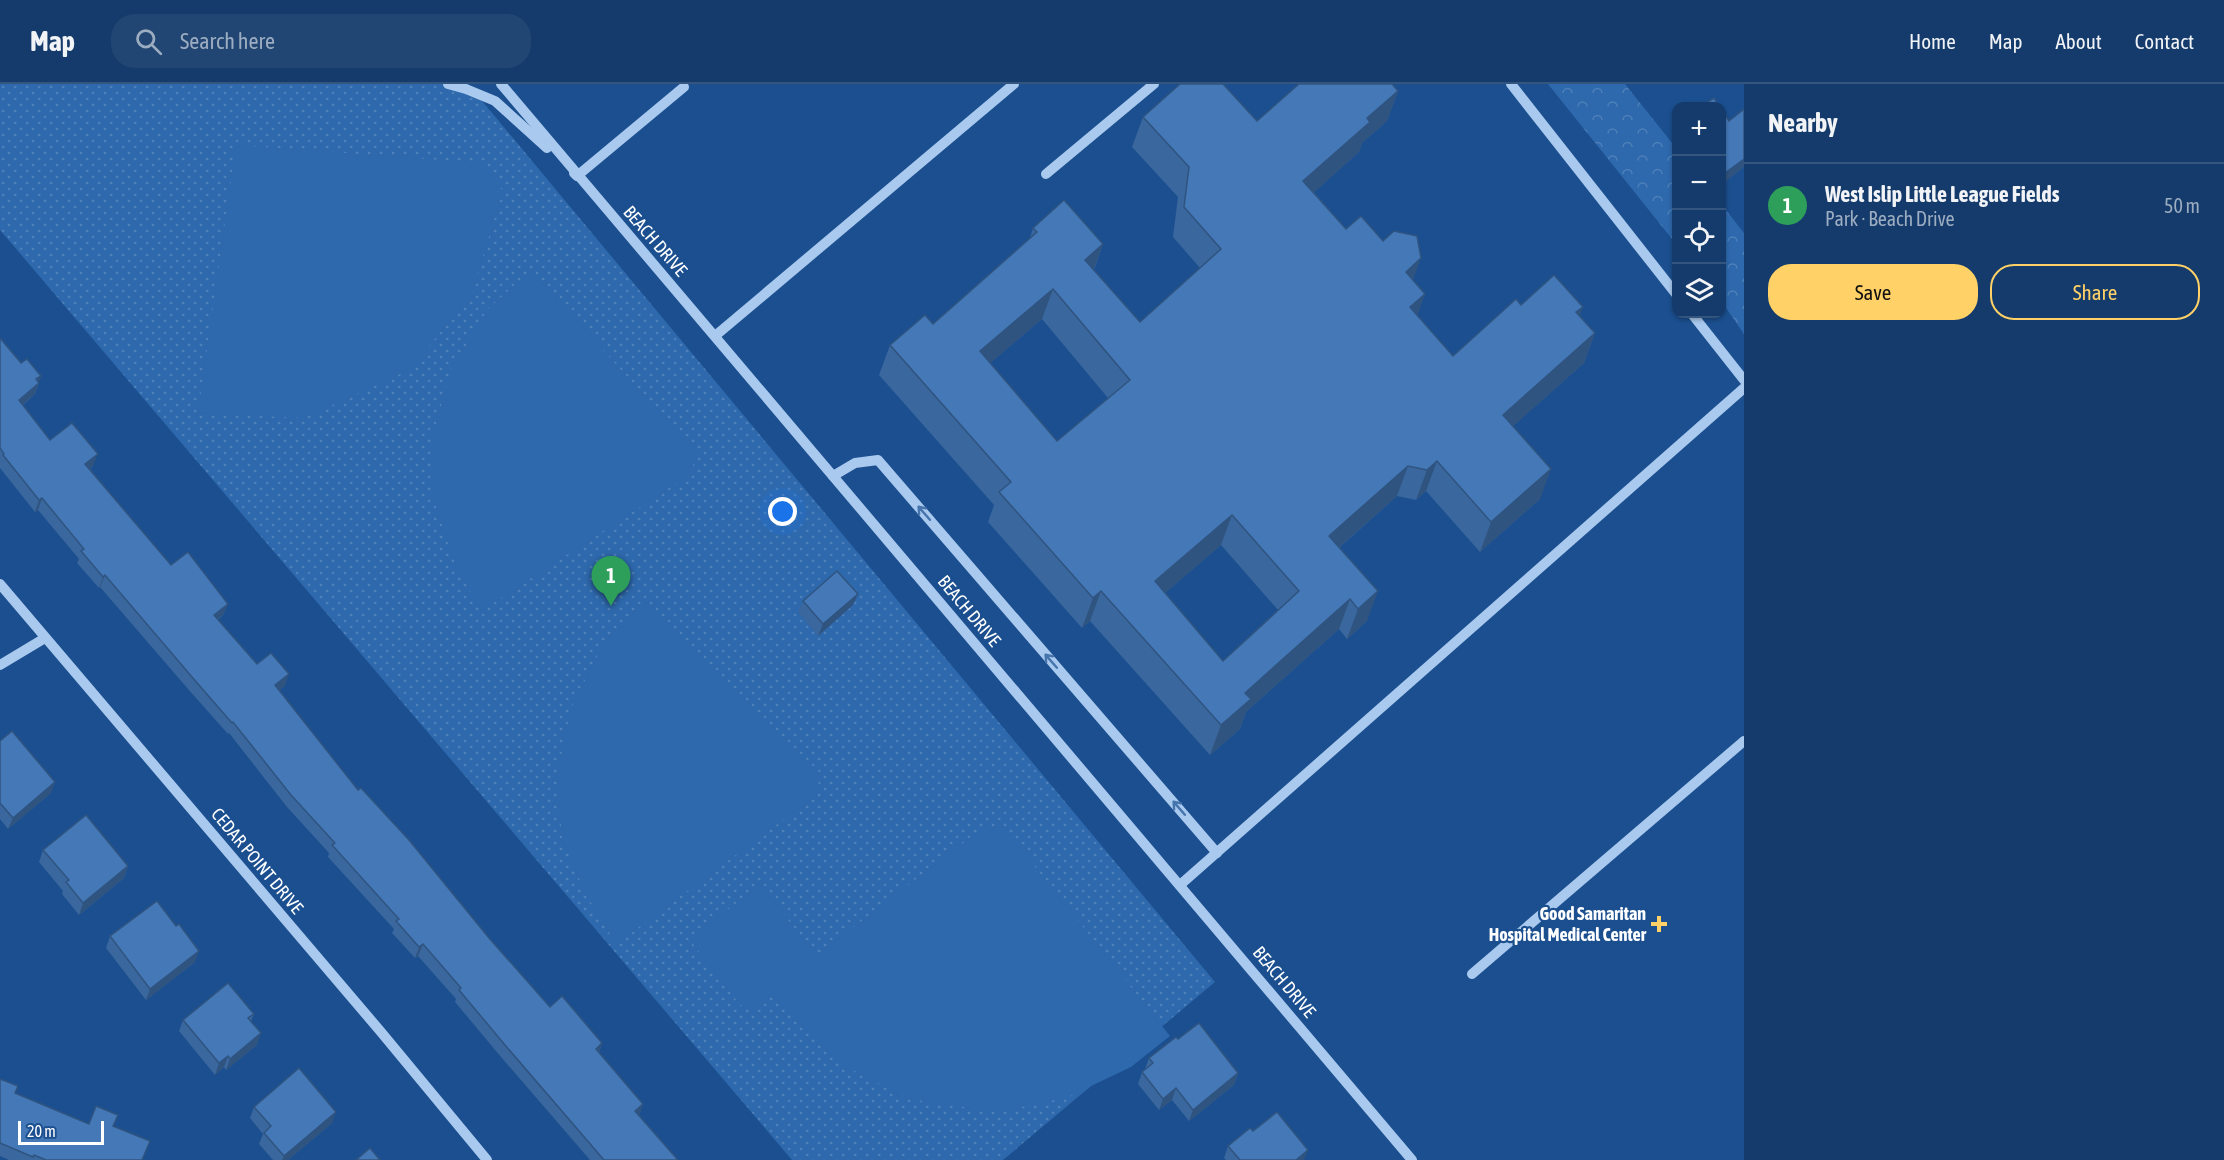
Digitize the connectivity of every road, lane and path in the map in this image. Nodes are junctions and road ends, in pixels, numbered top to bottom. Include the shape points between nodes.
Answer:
1 (448, 84) edge
2 (501, 84) edge
3 (1014, 84) edge
4 (1154, 84) edge
5 (1511, 84) edge
6 (466, 86) edge
7 (684, 87) dead end
8 (1046, 174) dead end
9 (578, 176) junction
10 (1672, 288) edge
11 (1695, 318) edge
12 (715, 336) junction
13 (1744, 380) edge
14 (1744, 388) edge
15 (833, 476) junction
16 (0, 584) edge
17 (45, 638) junction
18 (0, 665) edge
19 (1744, 741) edge
20 (1217, 853) junction
21 (1180, 885) junction
22 (1472, 974) dead end
23 (487, 1160) edge
24 (1412, 1160) edge

1 - 6 street
2 - 9 street, BEACH DRIVE
3 - 12 street
4 - 8 street
5 - 10 street
6 - 9 street via 495,101
7 - 9 street
9 - 12 street, BEACH DRIVE
11 - 13 street
12 - 15 street, BEACH DRIVE
14 - 20 street
20 -> 15 street via 878,460 855,463
15 - 21 street, BEACH DRIVE
16 - 17 street, CEDAR POINT DRIVE
17 - 18 street
17 - 23 street, CEDAR POINT DRIVE
19 - 22 street
20 - 21 street
21 - 24 street, BEACH DRIVE

